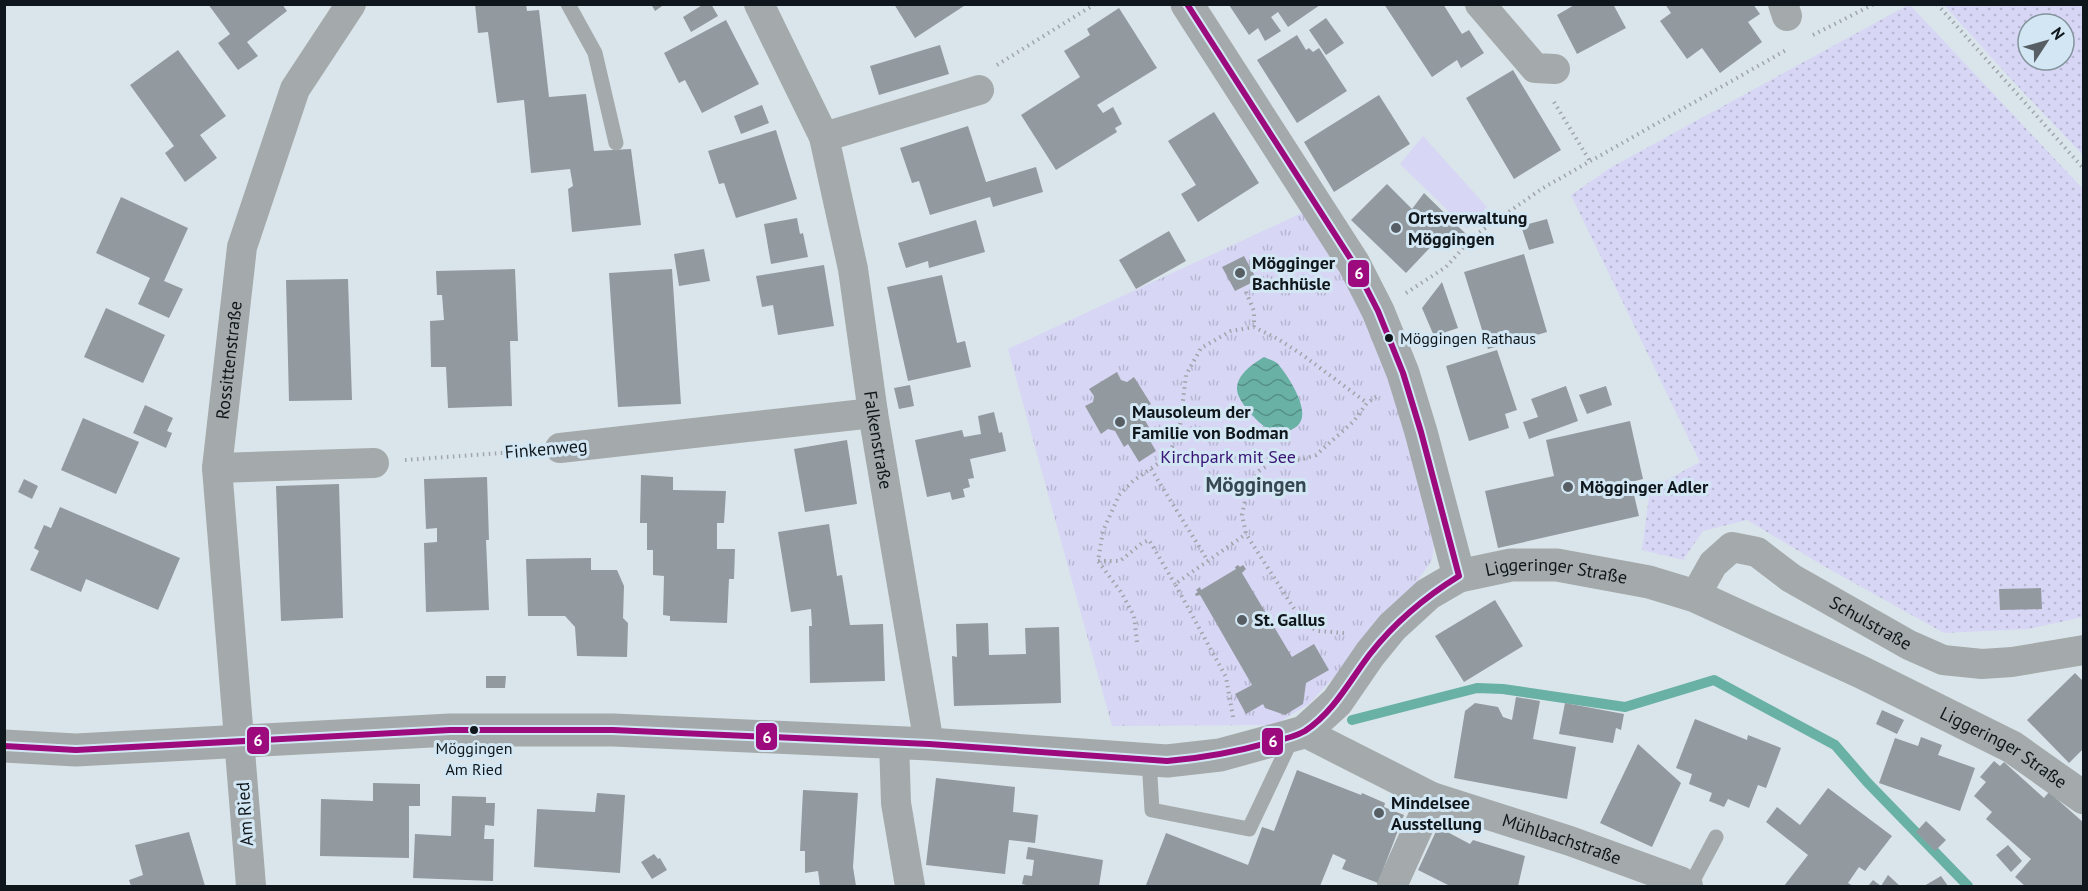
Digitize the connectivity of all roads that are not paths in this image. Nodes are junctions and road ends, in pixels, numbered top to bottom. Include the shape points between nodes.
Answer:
1 (351, 4) edge
2 (568, 4) edge
3 (759, 4) edge
4 (1187, 4) edge
5 (1480, 4) edge
6 (1555, 69) dead end
7 (979, 90) road end
8 (824, 137) junction
9 (616, 143) dead end
10 (873, 413) junction
11 (560, 448) road end
12 (374, 463) road end
13 (217, 468) junction
14 (1459, 576) junction
15 (1695, 596) junction
16 (2084, 650) edge
17 (1298, 734) junction
18 (239, 742) junction
19 (894, 742) junction
20 (929, 744) junction
21 (4, 746) edge
22 (1149, 759) junction
23 (1432, 797) junction
24 (2084, 798) edge
25 (1716, 837) dead end
26 (251, 886) edge
27 (910, 886) edge
28 (1392, 886) edge
29 (1689, 886) edge

1 - 13 street, Rossittenstraße via 295,89 242,247
2 - 9 lane via 595,53
3 - 8 street, Falkenstraße
4 - 14 street via 1354,264 1378,311 1406,382
5 - 6 street via 1535,68
7 - 8 street
8 - 10 street, Falkenstraße via 853,269
10 - 11 street, Finkenweg
10 - 20 street, Falkenstraße
12 - 13 street
13 - 18 street, Rossittenstraße
14 - 15 street, Liggeringer Straße via 1511,566 1557,565 1649,582
14 - 17 street, Liggeringer Straße via 1428,594 1400,619 1337,702
15 - 16 street, Schulstraße via 1713,564 1732,547 1757,552 1791,578 1943,660 2002,663
15 - 24 street, Liggeringer Straße via 2012,747
17 - 22 street, Liggeringer Straße via 1220,755
17 - 22 lane via 1249,829 1152,810
17 - 23 street, Mühlbachstraße
18 - 19 street, Liggeringer Straße via 450,730 613,729
18 - 21 street, Liggeringer Straße via 75,750
18 - 26 street, Am Ried
19 - 20 street, Liggeringer Straße
19 - 27 street via 896,803
20 - 22 street, Liggeringer Straße
23 - 28 street
23 - 29 street, Mühlbachstraße via 1570,841
25 - 29 lane

